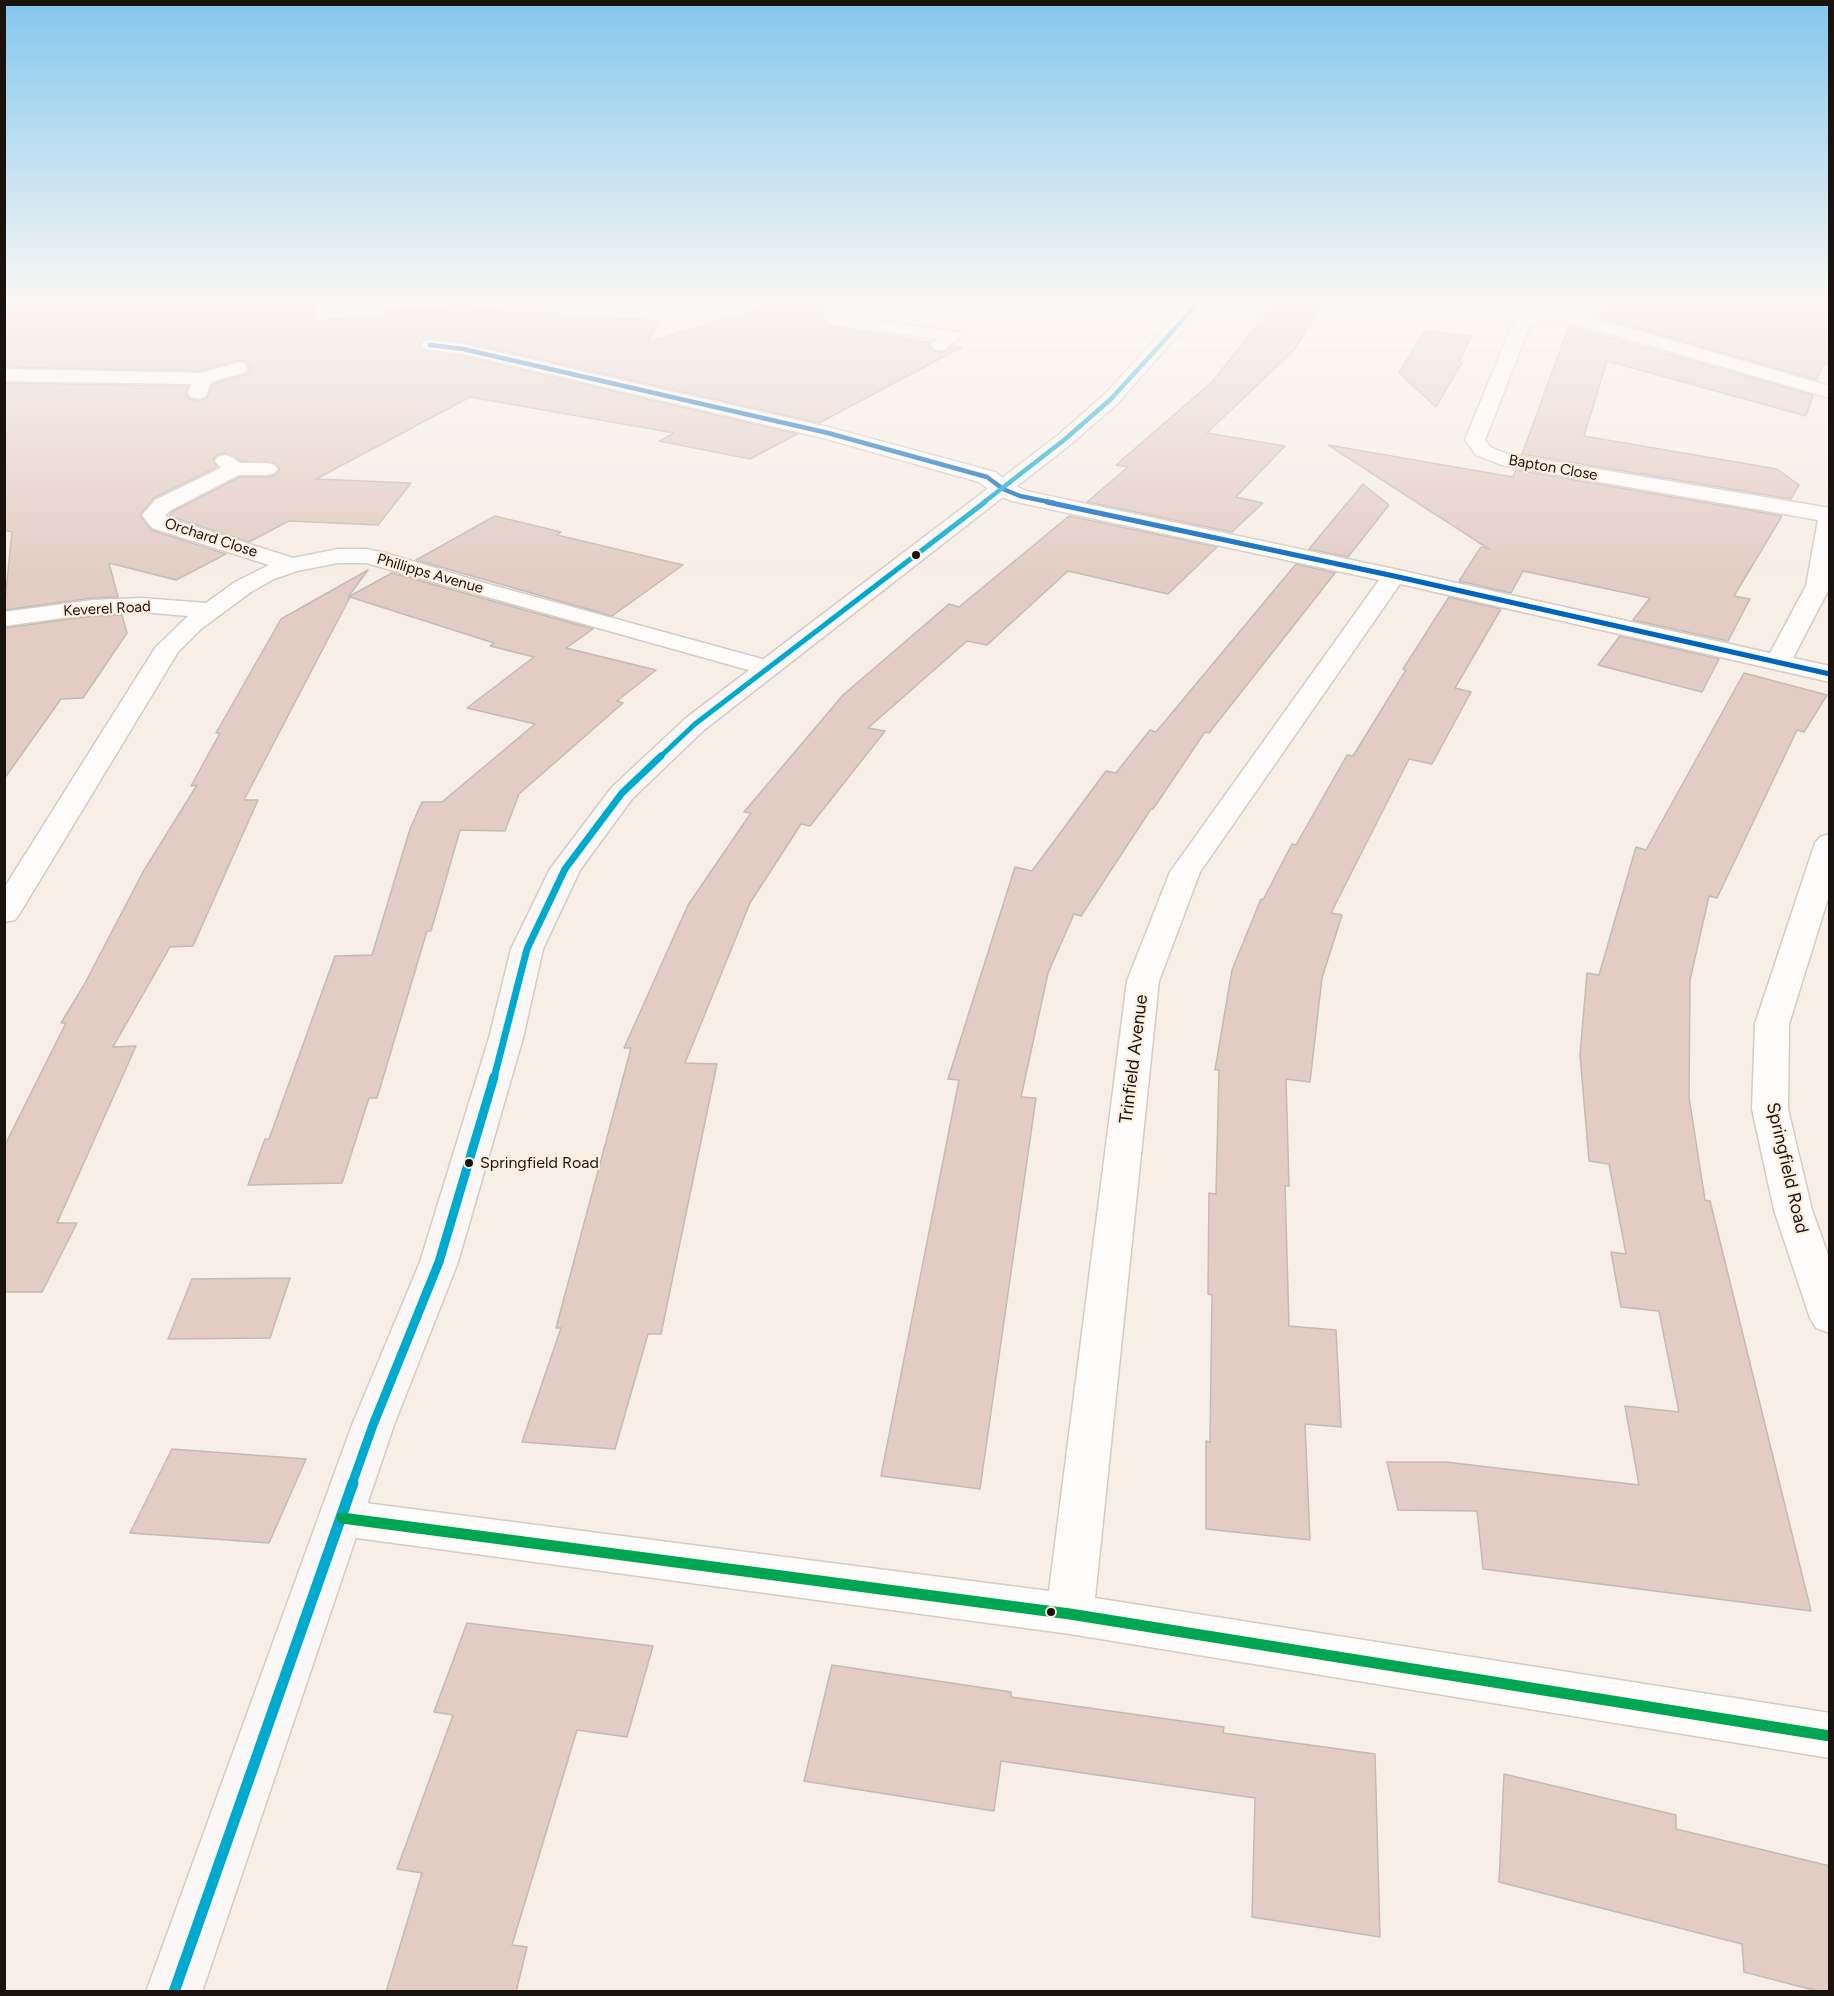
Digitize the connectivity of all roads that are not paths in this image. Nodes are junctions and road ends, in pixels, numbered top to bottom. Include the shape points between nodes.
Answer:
1 (659, 394) edge
2 (1115, 394) edge
3 (1493, 394) edge
4 (267, 469) dead end
5 (1002, 489) junction
6 (1830, 516) edge
7 (292, 564) junction
8 (1394, 576) junction
9 (210, 610) junction
10 (4, 619) edge
11 (1778, 662) junction
12 (768, 668) junction
13 (1830, 674) edge
14 (1830, 843) edge
15 (4, 913) edge
16 (1830, 1318) edge
17 (342, 1518) junction
18 (1070, 1614) junction
19 (1830, 1736) edge
20 (174, 1992) edge

1 - 5 street via 828,433 987,477
2 - 5 street
3 - 6 street, Bapton Close via 1475,440 1483,451 1502,459
4 - 7 street, Orchard Close via 230,465 153,515 160,523
5 - 8 street
5 - 12 street
6 - 11 street, Bapton Close via 1818,586
7 - 9 street, Phillipps Avenue via 243,586
7 - 12 street, Phillipps Avenue via 338,556 385,560
8 - 11 street
8 - 18 street, Trinfield Avenue via 1185,872 1143,981
9 - 10 street, Keverel Road via 142,605 93,607
9 - 15 street, Phillipps Avenue via 168,648
11 - 13 street
12 - 17 street via 695,724 622,793 565,869 527,949 506,1038 439,1262 373,1425
14 - 16 street, Springfield Road via 1772,1024 1770,1109 1793,1210
17 - 18 street
17 - 20 street
18 - 19 street

